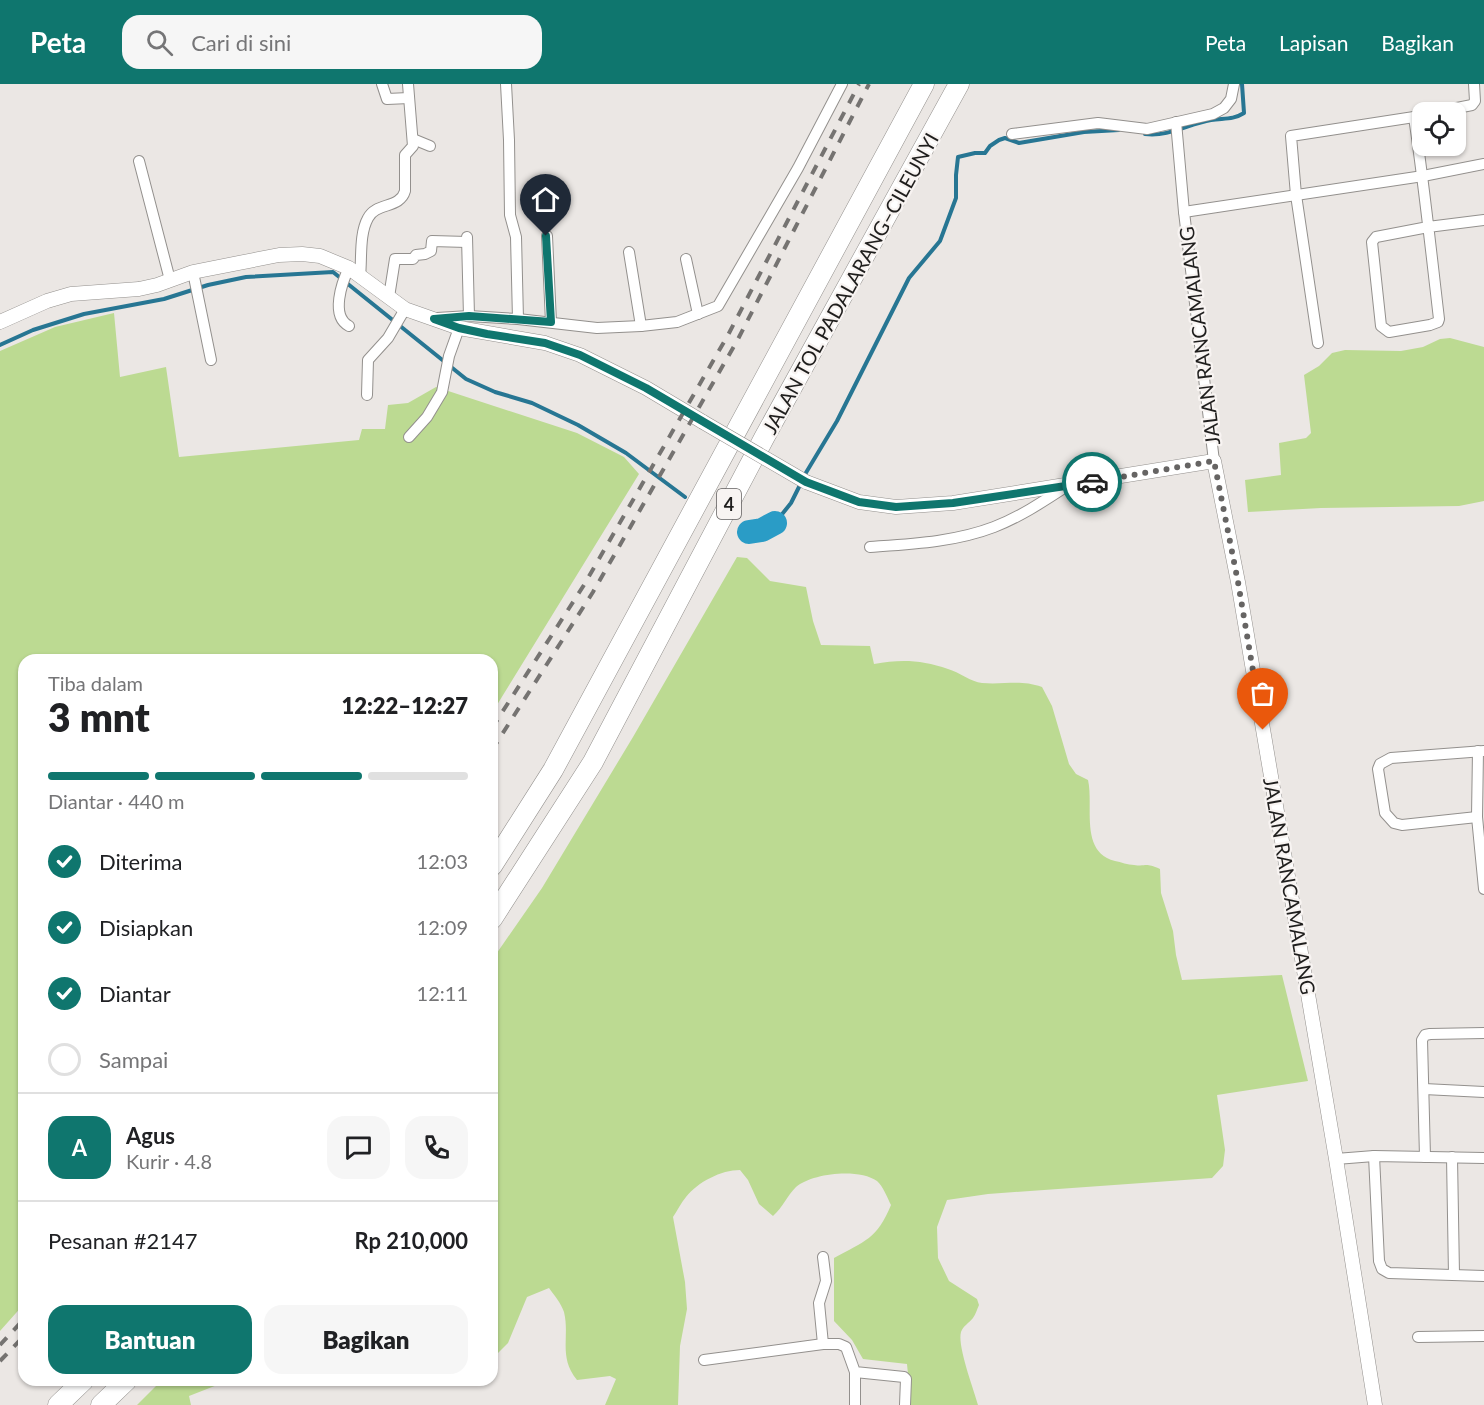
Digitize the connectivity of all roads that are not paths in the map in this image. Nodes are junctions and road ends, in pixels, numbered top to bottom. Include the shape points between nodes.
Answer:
1 (382, 84) edge
2 (408, 84) edge
3 (506, 84) edge
4 (842, 84) edge
5 (924, 84) edge
6 (959, 84) edge
7 (1234, 84) edge
8 (1478, 87) edge
9 (409, 98) junction
10 (1466, 106) edge
11 (1412, 117) edge
12 (1176, 124) junction
13 (1012, 134) dead end
14 (413, 139) junction
15 (430, 146) dead end
16 (1421, 156) edge
17 (139, 161) dead end
18 (1484, 164) edge
19 (1423, 176) junction
20 (1296, 195) junction
21 (1184, 212) junction
22 (1484, 220) edge
23 (1428, 227) junction
24 (546, 236) dead end
25 (629, 252) dead end
26 (686, 259) dead end
27 (194, 274) junction
28 (349, 276) junction
29 (170, 280) junction
30 (389, 297) junction
31 (403, 314) junction
32 (698, 314) junction
33 (469, 316) junction
34 (434, 319) junction
35 (518, 319) junction
36 (0, 322) edge
37 (551, 322) junction
38 (349, 326) dead end
39 (641, 326) junction
40 (459, 328) junction
41 (1318, 343) dead end
42 (211, 360) dead end
43 (367, 396) dead end
44 (409, 437) dead end
45 (1214, 461) junction
46 (1068, 485) junction
47 (870, 547) dead end
48 (1481, 751) edge
49 (1477, 817) junction
50 (1481, 851) edge
51 (498, 857) edge
52 (1484, 889) edge
53 (498, 911) edge
54 (1484, 1033) edge
55 (1424, 1089) junction
56 (1484, 1092) edge
57 (1374, 1156) junction
58 (1425, 1157) junction
59 (1452, 1157) junction
60 (1484, 1158) edge
61 (1341, 1159) junction
62 (823, 1257) dead end
63 (1454, 1275) junction
64 (1484, 1276) edge
65 (1484, 1336) edge
66 (1418, 1338) dead end
67 (823, 1344) junction
68 (705, 1360) dead end
69 (855, 1372) junction
70 (78, 1386) edge
71 (121, 1386) edge
72 (58, 1405) edge
73 (101, 1405) edge
74 (855, 1405) edge
75 (905, 1405) edge
76 (1376, 1405) edge

1 - 9 street via 387,99
2 - 9 street
3 - 35 street
4 - 32 street via 718,306
5 - 51 highway, JALAN TOL PADALARANG–CILEUNYI / 4 via 553,770
6 - 53 highway, JALAN TOL PADALARANG–CILEUNYI / 4 via 764,438 593,762
7 - 12 street via 1224,108
8 - 10 street via 1475,101
9 - 14 street
11 - 20 street via 1293,134 1290,138
12 - 13 street via 1147,129 1098,123
12 - 21 street, JALAN RANCAMALANG
14 - 15 street
14 - 28 street via 413,146 405,155 404,196 376,209 368,218
16 - 19 street
17 - 29 street
18 - 19 street
19 - 20 street
19 - 23 street
20 - 21 street
20 - 41 street
21 - 45 street, JALAN RANCAMALANG
22 - 23 street
23 - 23 street via 1381,235 1372,242 1381,326 1389,332 1434,324 1439,319
24 - 37 street
25 - 39 street
26 - 32 street
27 - 28 street via 279,255 302,254 335,261
27 - 29 street
27 - 42 street
28 - 30 street
28 - 38 street via 339,307 341,319
29 - 36 street via 139,289 71,294
30 - 31 street
30 - 33 street via 395,259 413,259 428,253 432,241 467,239
31 - 34 street
31 - 43 street via 368,360
32 - 39 street via 662,325
33 - 34 street
33 - 35 street
34 - 40 street
35 - 37 street
37 - 39 street via 597,328
40 - 44 street via 442,392 428,417
40 - 46 street, bridge via 545,343 580,355 637,383 806,482 859,502 896,507 953,503
45 - 46 street
45 - 61 street, JALAN RANCAMALANG
46 - 47 street via 994,528 951,539
48 - 49 street
48 - 49 street via 1391,759 1378,768 1385,813 1394,824
49 - 50 street
50 - 52 street
54 - 55 street via 1425,1035
55 - 56 street
55 - 58 street
57 - 58 street
57 - 61 street
57 - 63 street via 1382,1269 1389,1273
58 - 59 street
59 - 60 street
59 - 63 street
61 - 76 street, JALAN RANCAMALANG
62 - 67 street via 826,1281 819,1303
63 - 64 street
65 - 66 street
67 - 68 street
67 - 69 street via 846,1347
69 - 74 street
69 - 75 street via 904,1377
70 - 72 highway
71 - 73 highway

